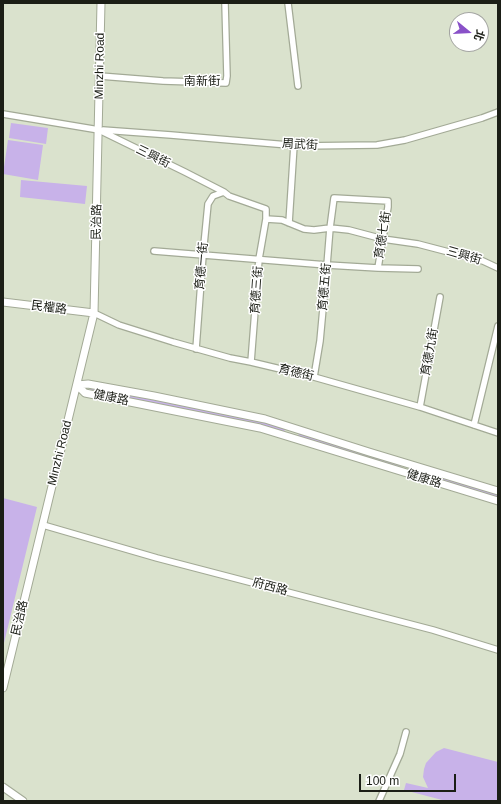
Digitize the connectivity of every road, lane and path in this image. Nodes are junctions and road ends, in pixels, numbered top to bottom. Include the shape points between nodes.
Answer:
1 (101, 3) edge
2 (225, 3) edge
3 (288, 3) edge
4 (100, 76) junction
5 (298, 86) dead end
6 (498, 112) edge
7 (3, 114) edge
8 (99, 130) junction
9 (294, 145) junction
10 (224, 192) junction
11 (334, 198) joint
12 (266, 219) junction
13 (289, 223) junction
14 (330, 228) junction
15 (383, 239) junction
16 (154, 251) dead end
17 (202, 255) junction
18 (259, 260) junction
19 (327, 266) junction
20 (378, 268) junction
21 (498, 268) edge
22 (418, 269) dead end
23 (440, 297) dead end
24 (3, 302) edge
25 (94, 313) junction
26 (498, 326) edge
27 (196, 349) junction
28 (251, 362) junction
29 (314, 377) junction
30 (77, 385) junction
31 (420, 407) junction
32 (474, 425) junction
33 (294, 428) junction
34 (498, 433) edge
35 (291, 438) junction
36 (498, 491) edge
37 (498, 501) edge
38 (43, 525) junction
39 (498, 650) edge
40 (3, 688) edge
41 (406, 732) dead end
42 (3, 786) edge
43 (23, 801) edge
44 (379, 801) edge

1 - 4 street, Minzhi Road
2 - 4 street, 南新街 via 226,84
3 - 5 street
4 - 8 street, Minzhi Road
6 - 9 street, 周武街 via 405,140 377,145
7 - 8 street, 三興街
8 - 9 street, 周武街
8 - 10 street, 三興街
8 - 25 street, 民治路
9 - 13 street
10 - 12 street, 三興街 via 266,209
10 - 17 street, 育德一街 via 213,196 208,204
11 - 14 street, 育德五街
11 - 15 street, 育德七街 via 388,201
12 - 13 street, 三興街
12 - 18 street, 育德三街
13 - 14 street, 三興街 via 304,229
14 - 15 street, 三興街
14 - 19 street, 育德五街
15 - 20 street, 育德七街
15 - 21 street, 三興街 via 418,244 483,261
16 - 17 street
17 - 18 street
17 - 27 street, 育德一街
18 - 19 street
18 - 28 street, 育德三街
19 - 20 street
19 - 29 street, 育德五街
20 - 22 street
23 - 31 street, 育德九街
24 - 25 street, 民權路
25 - 27 street, 育德街 via 119,325
25 - 30 street, Minzhi Road
26 - 32 street
27 - 28 street, 育德街
28 - 29 street, 育德街
29 - 31 street, 育德街
30 - 33 street, 健康路 via 88,384 154,396 265,419
30 - 35 street, 健康路 via 85,393 260,428
30 - 38 street, Minzhi Road
31 - 32 street, 育德街
32 - 34 street, 育德街
33 - 35 street
33 - 36 street, 健康路
35 - 37 street, 健康路
38 - 39 street, 府西路 via 157,558 426,628
38 - 40 street, 民治路
41 - 44 street via 400,754
42 - 43 street

